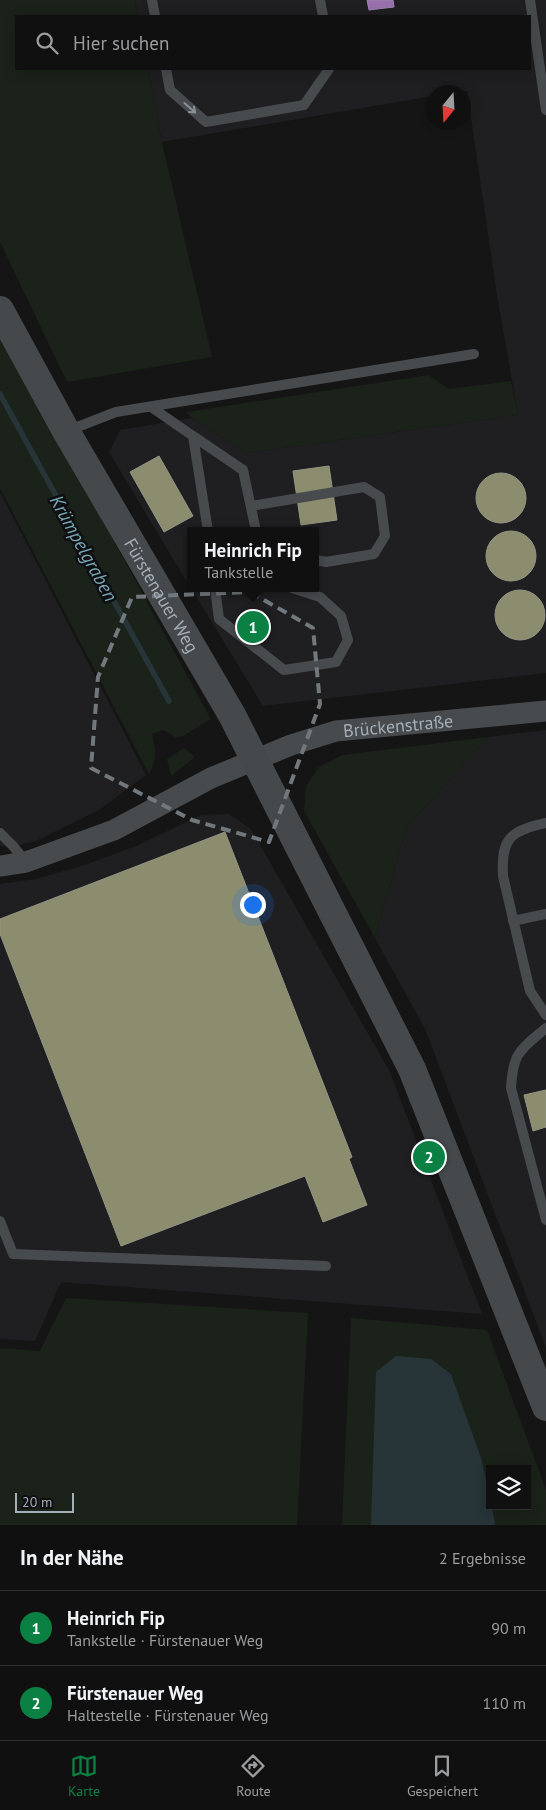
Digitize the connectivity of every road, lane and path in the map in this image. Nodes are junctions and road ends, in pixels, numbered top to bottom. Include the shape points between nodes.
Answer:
1 (152, 0) edge
2 (320, 0) edge
3 (530, 0) edge
4 (155, 15) edge
5 (323, 15) edge
6 (166, 70) edge
7 (328, 70) edge
8 (546, 110) edge
9 (0, 310) edge
10 (474, 354) dead end
11 (151, 407) junction
12 (66, 432) junction
13 (193, 436) junction
14 (251, 506) junction
15 (207, 527) edge
16 (255, 527) edge
17 (319, 561) edge
18 (216, 592) edge
19 (304, 592) edge
20 (546, 711) edge
21 (255, 759) junction
22 (546, 823) edge
23 (0, 833) edge
24 (26, 862) junction
25 (0, 866) edge
26 (546, 914) edge
27 (513, 921) junction
28 (546, 1015) edge
29 (546, 1028) edge
30 (546, 1220) edge
31 (0, 1221) edge
32 (326, 1266) dead end
33 (546, 1407) edge

1 - 4 lane
2 - 5 lane
3 - 8 lane
6 -> 7 lane via 170,90 206,122 304,105
9 - 12 street, Fürstenauer Weg
10 - 11 lane
11 - 12 lane via 116,412
11 - 13 lane
12 - 21 street, Fürstenauer Weg
13 - 14 lane via 243,470
13 - 15 lane
14 - 16 lane
14 - 17 lane via 364,487 380,497 385,536 374,554
18 - 19 lane via 219,619 284,670 336,662 348,640 341,616 320,597
20 - 21 street, Brückenstraße via 336,731
21 - 24 street via 211,778 114,830
21 - 33 street, Fürstenauer Weg via 412,1069
22 - 27 lane via 513,835 505,846 503,876
23 - 24 lane
24 - 25 street
26 - 27 lane
27 - 28 lane via 530,990
29 - 30 lane via 519,1051 512,1068 511,1088
31 - 32 lane via 13,1254

